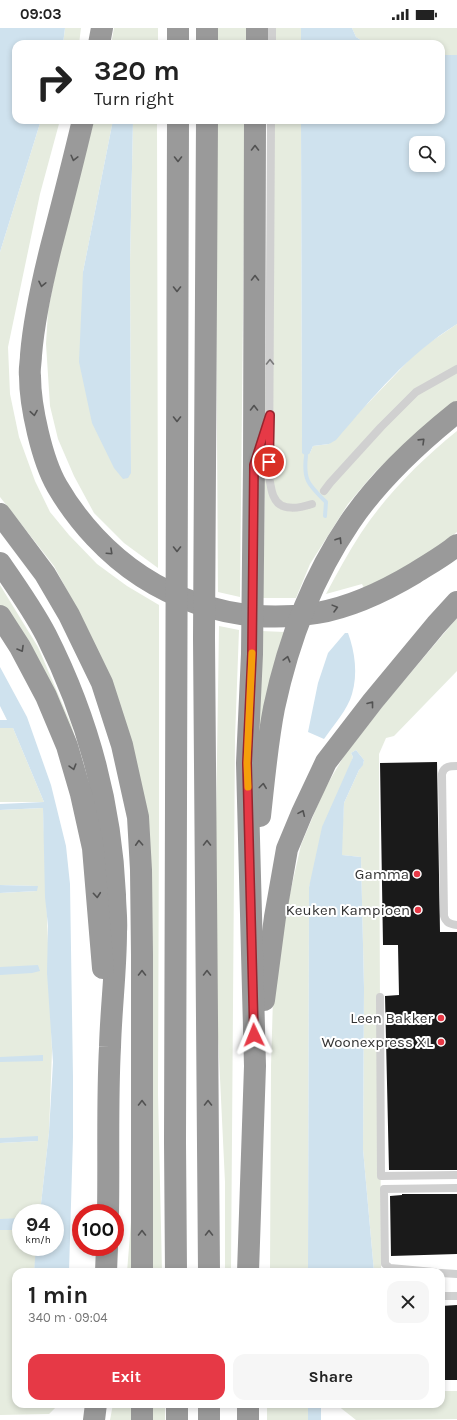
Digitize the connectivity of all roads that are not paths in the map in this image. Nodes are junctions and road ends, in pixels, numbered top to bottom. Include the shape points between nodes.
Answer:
1 (102, 28) edge
2 (178, 28) edge
3 (207, 28) edge
4 (100, 40) edge
5 (178, 40) edge
6 (207, 40) edge
7 (82, 124) edge
8 (178, 124) edge
9 (207, 124) edge
10 (255, 124) edge
11 (271, 124) edge
12 (457, 369) edge
13 (457, 412) edge
14 (270, 415) junction
15 (254, 465) junction
16 (324, 491) dead end
17 (312, 504) dead end
18 (0, 514) edge
19 (457, 545) edge
20 (0, 563) edge
21 (457, 602) edge
22 (0, 616) edge
23 (457, 766) edge
24 (251, 880) junction
25 (457, 925) edge
26 (380, 997) dead end
27 (110, 1048) junction
28 (255, 1066) junction
29 (457, 1175) edge
30 (457, 1188) edge
31 (108, 1204) edge
32 (107, 1256) edge
33 (106, 1268) edge
34 (142, 1268) edge
35 (176, 1268) edge
36 (209, 1268) edge
37 (248, 1268) edge
38 (390, 1268) edge
39 (445, 1273) edge
40 (457, 1274) edge
41 (445, 1296) edge
42 (457, 1296) edge
43 (96, 1408) edge
44 (142, 1408) edge
45 (177, 1408) edge
46 (209, 1408) edge
47 (248, 1408) edge
48 (94, 1420) edge
49 (142, 1420) edge
50 (177, 1420) edge
51 (208, 1420) edge
52 (248, 1420) edge

1 - 4 highway
2 - 5 highway
3 - 6 highway
7 -> 19 highway via 33,327 30,376 34,415 44,452 56,485 83,524 110,553 155,586 175,596 247,615 294,615 318,612 360,601 401,581
8 -> 35 highway
36 -> 9 highway via 204,638
15 -> 10 highway
14 -> 11 lane
12 - 16 lane via 416,392
24 -> 13 highway via 274,708 288,653 312,588 350,521 367,500 400,462
14 - 15 lane
14 - 17 lane via 269,478 274,498 289,508
15 - 24 highway via 252,654 247,763
34 -> 18 highway via 142,955 138,817 122,745 102,683 69,615 45,574
20 - 27 highway via 45,633 64,672 98,769 107,814 115,892 116,931
28 -> 21 highway via 282,875 287,849 302,814 326,762 373,701
22 -> 27 highway via 46,696 66,746 80,794 92,848
23 - 25 lane via 446,767 442,774 444,916 448,922
24 - 28 highway
26 - 29 lane via 381,1176
27 - 31 highway
28 - 37 highway
30 - 38 lane via 384,1189 385,1264
32 - 33 highway
39 - 40 lane
41 - 42 lane
43 - 48 highway
44 - 49 highway
45 - 50 highway
46 - 51 highway
47 - 52 highway

